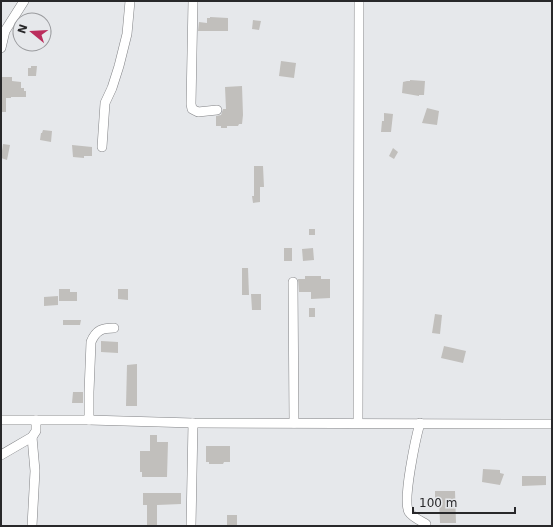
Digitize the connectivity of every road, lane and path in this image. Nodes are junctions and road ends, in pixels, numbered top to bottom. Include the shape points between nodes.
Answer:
1 (24, 1) edge
2 (130, 1) edge
3 (193, 1) edge
4 (359, 1) edge
5 (1, 48) edge
6 (217, 110) dead end
7 (102, 147) dead end
8 (293, 282) dead end
9 (114, 328) dead end
10 (1, 420) edge
11 (36, 420) junction
12 (89, 420) junction
13 (193, 422) junction
14 (294, 423) junction
15 (358, 423) junction
16 (420, 423) junction
17 (552, 424) edge
18 (32, 436) junction
19 (1, 455) edge
20 (426, 524) dead end
21 (32, 526) edge
22 (191, 526) edge

1 - 5 street via 5,31
2 - 7 street via 119,66 105,103
3 - 6 street via 192,109 198,112
4 - 15 street
8 - 14 street
9 - 12 street via 97,331 91,342
10 - 11 street
11 - 12 street
11 - 18 street via 36,431
12 - 13 street
13 - 14 street
13 - 22 street
14 - 15 street
15 - 16 street
16 - 17 street
16 - 20 street via 413,449 407,507 411,514
18 - 19 street
18 - 21 street via 35,468

